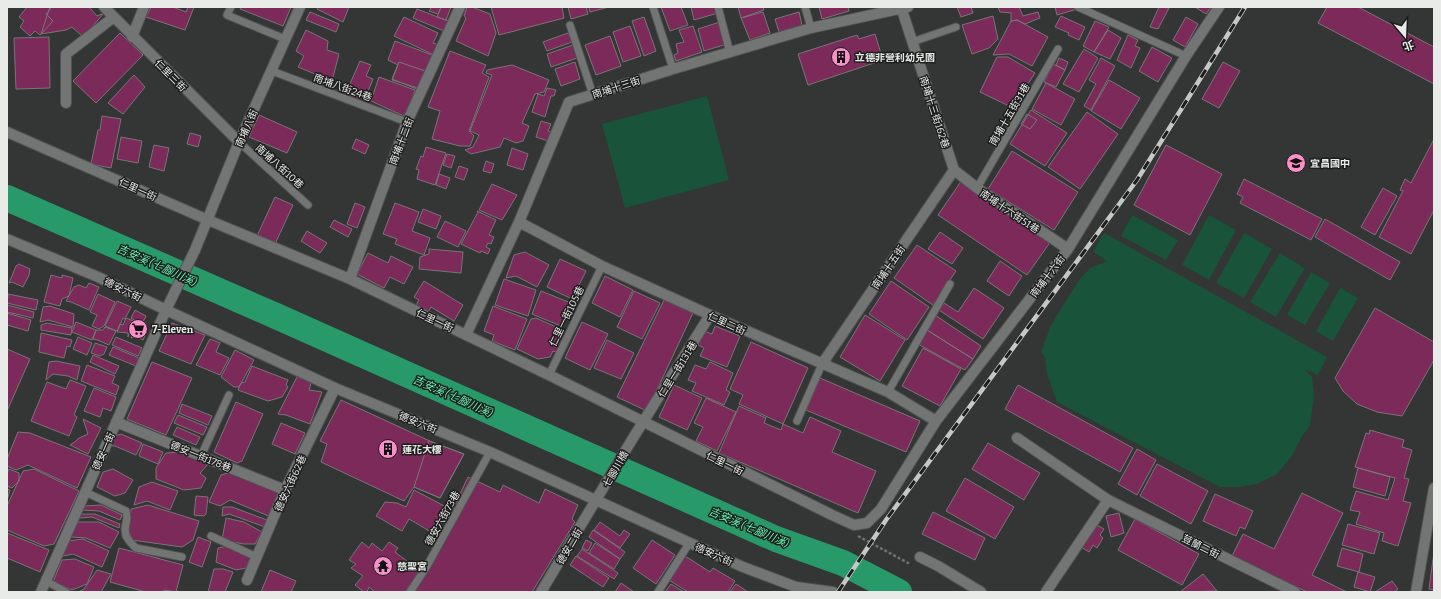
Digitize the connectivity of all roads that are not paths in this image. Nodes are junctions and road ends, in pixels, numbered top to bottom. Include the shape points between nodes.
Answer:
1 (104, 7) edge
2 (144, 7) edge
3 (231, 7) edge
4 (300, 7) edge
5 (460, 7) edge
6 (653, 7) edge
7 (718, 7) edge
8 (805, 7) edge
9 (1078, 7) edge
10 (1219, 7) edge
11 (903, 8) edge
12 (114, 17) junction
13 (570, 25) dead end
14 (956, 27) dead end
15 (811, 28) junction
16 (132, 36) junction
17 (285, 39) junction
18 (912, 42) junction
19 (1058, 49) dead end
20 (730, 53) junction
21 (1186, 56) junction
22 (673, 68) junction
23 (272, 71) junction
24 (593, 95) junction
25 (66, 103) dead end
26 (407, 122) junction
27 (7, 132) edge
28 (239, 142) junction
29 (954, 170) junction
30 (977, 188) junction
31 (308, 205) dead end
32 (208, 220) junction
33 (520, 222) junction
34 (7, 239) edge
35 (1068, 249) junction
36 (195, 250) joint
37 (602, 266) junction
38 (350, 279) junction
39 (950, 284) dead end
40 (166, 310) junction
41 (710, 315) junction
42 (466, 334) junction
43 (822, 364) junction
44 (548, 375) junction
45 (335, 388) junction
46 (888, 392) junction
47 (229, 395) dead end
48 (797, 421) dead end
49 (936, 421) junction
50 (116, 422) junction
51 (644, 423) junction
52 (633, 438) joint
53 (1017, 438) dead end
54 (490, 452) junction
55 (201, 456) junction
56 (1434, 488) edge
57 (286, 490) junction
58 (85, 492) junction
59 (596, 500) junction
60 (1108, 500) junction
61 (854, 530) joint
62 (211, 536) dead end
63 (690, 542) junction
64 (182, 557) dead end
65 (257, 557) junction
66 (920, 558) dead end
67 (247, 580) dead end
68 (46, 581) junction
69 (795, 590) edge
70 (41, 592) edge
71 (66, 592) edge
72 (410, 592) edge
73 (541, 592) edge
74 (658, 592) edge
75 (833, 592) edge
76 (981, 592) edge
77 (1046, 592) edge
78 (1295, 592) edge
79 (1416, 592) edge

1 - 12 street, 仁里三街
2 - 16 street
3 - 17 lane via 227,16
4 - 17 street, 南埔八街
5 - 26 street, 南埔十二街
6 - 22 lane
7 - 20 lane
8 - 15 lane
9 - 21 lane
10 - 21 street, 南埔十六街
11 - 15 street, 南埔十三街
11 - 18 street, 南埔十三街162巷
12 - 16 street, 仁里三街
12 - 25 street via 66,54
13 - 24 lane
14 - 18 lane
15 - 20 street, 南埔十三街
16 - 28 street, 仁里三街
17 - 23 street, 南埔八街
18 - 29 street, 南埔十三街162巷
19 - 30 lane, 南埔十五街31巷
20 - 22 street, 南埔十三街
21 - 35 street, 南埔十六街
22 - 24 street, 南埔十三街
23 - 26 lane, 南埔八街24巷
23 - 28 street, 南埔八街
24 - 33 street, 南埔十三街 via 569,102
26 - 38 street, 南埔十二街
27 - 32 street, 仁里一街
28 - 31 lane, 南埔八街10巷
28 - 32 street, 南埔八街
29 - 30 street, 南埔十六街51巷
29 - 43 street, 南埔十五街
30 - 35 street, 南埔十六街51巷
32 - 36 street, 南埔八街
32 - 38 street, 仁里一街
33 - 37 street, 仁里二街
33 - 42 street, 南埔十三街
34 - 40 street, 德安六街 via 98,277
35 - 49 street, 南埔十六街
36 - 40 street, 德安一街
37 - 41 street, 仁里二街
37 - 44 lane, 仁里一街105巷
38 - 42 street, 仁里一街
39 - 46 lane
40 - 45 street, 德安六街
40 - 50 street, 德安一街
41 - 43 street, 仁里二街
41 - 51 street, 仁里一街131巷
42 - 44 street, 仁里一街
43 - 46 street, 仁里二街
43 - 48 lane
44 - 51 street, 仁里一街
45 - 54 street, 德安六街
45 - 57 street, 德安六街62巷
46 - 49 street, 仁里二街
47 - 55 lane
49 - 61 street, 南埔十六街 via 881,509 867,523
50 - 55 street, 德安一街178巷
50 - 58 street, 德安一街
51 - 52 street, 仁里一街131巷
51 - 61 street, 仁里一街 via 832,515
52 - 59 street, 七腳川橋
53 - 60 street, 荳蘭二街
54 - 59 street, 德安六街
54 - 72 lane, 德安六街73巷
55 - 57 street, 德安一街178巷
56 - 79 street
57 - 65 street, 德安六街62巷
58 - 64 lane via 126,511 126,536 136,548
58 - 68 street, 德安一街
59 - 63 street, 德安六街
59 - 73 street, 德安二街
60 - 77 street
60 - 78 street, 荳蘭二街
62 - 65 lane
63 - 69 street, 德安六街
63 - 74 lane
65 - 67 street, 德安六街62巷
66 - 76 street
68 - 70 street, 德安一街
68 - 71 lane
69 - 75 street, 德安六街

